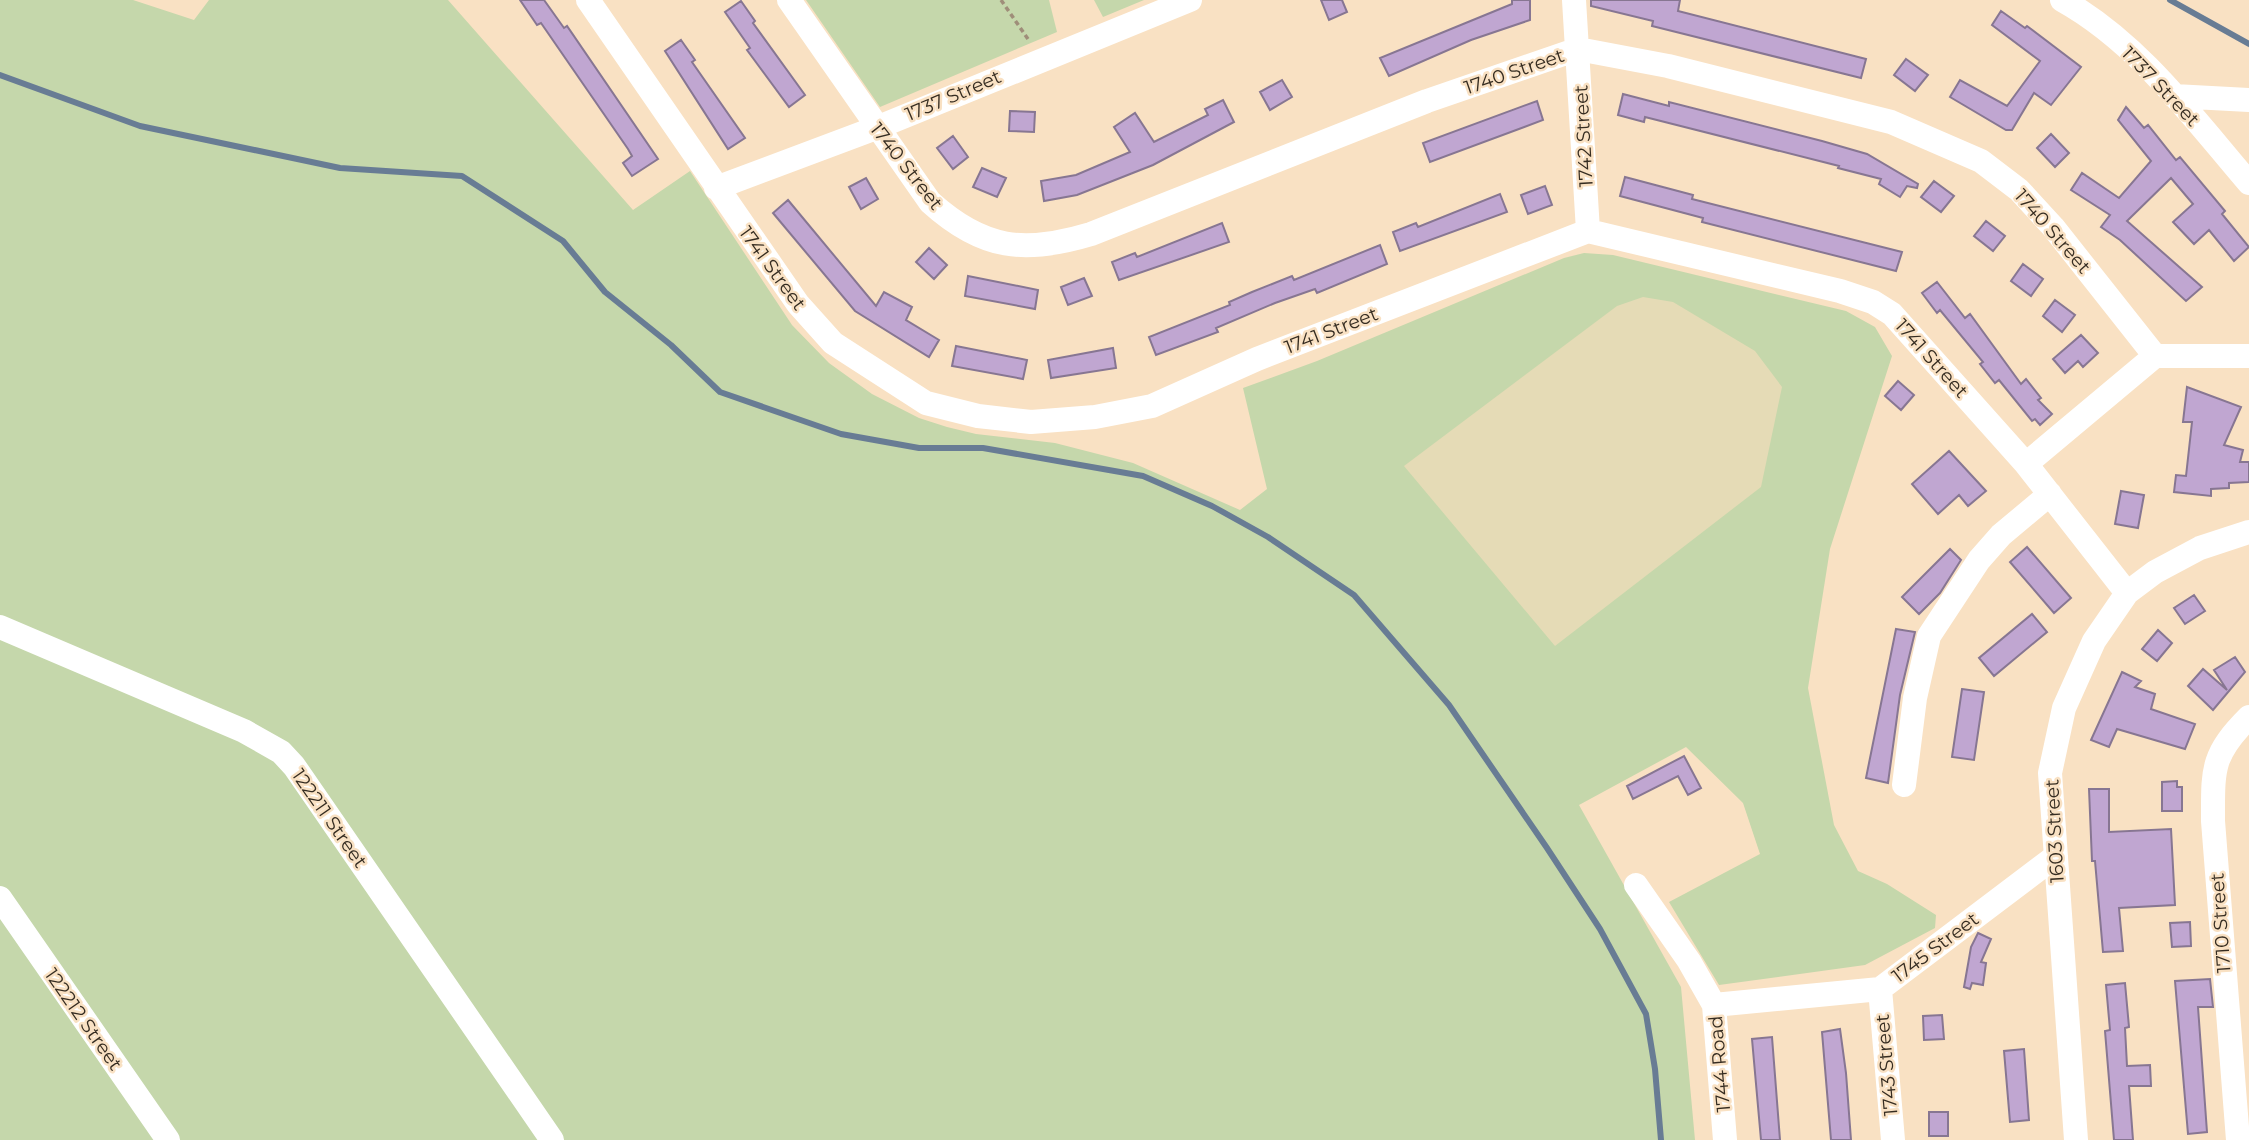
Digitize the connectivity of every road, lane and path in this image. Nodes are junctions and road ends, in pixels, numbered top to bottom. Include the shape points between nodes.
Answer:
1 (588, 0) edge
2 (789, 0) edge
3 (1001, 0) edge
4 (1190, 0) edge
5 (1574, 0) edge
6 (2062, 0) edge
7 (1578, 49) junction
8 (1042, 58) junction
9 (2174, 96) junction
10 (2249, 100) edge
11 (876, 128) junction
12 (2249, 183) edge
13 (716, 188) junction
14 (1588, 231) junction
15 (2155, 356) junction
16 (2249, 356) edge
17 (2026, 464) junction
18 (2050, 494) junction
19 (2249, 532) edge
20 (2127, 593) junction
21 (0, 627) edge
22 (2249, 717) edge
23 (1904, 785) dead end
24 (2056, 856) junction
25 (1636, 885) dead end
26 (0, 898) edge
27 (1880, 989) junction
28 (1714, 1005) junction
29 (168, 1140) edge
30 (552, 1140) edge
31 (1725, 1140) edge
32 (1893, 1140) edge
33 (2076, 1140) edge
34 (2238, 1140) edge

1 - 13 street, 1741 Street
2 - 11 street, 1740 Street
3 - 8 path
4 - 8 street, 1737 Street
5 - 7 street, 1742 Street
6 - 9 street, 1737 Street via 2122,45
7 - 11 street, 1740 Street via 1427,101 1052,246 1017,247 953,223 930,202
7 - 14 street, 1742 Street
7 - 15 street, 1740 Street via 1668,65 1891,122 1981,161 2019,190 2053,227
8 - 11 street, 1737 Street
9 - 10 street
9 - 12 street, 1737 Street
11 - 13 street, 1737 Street
13 - 14 street, 1741 Street via 798,304 833,343 926,403 978,416 1031,422 1096,417 1152,406 1257,359
14 - 17 street, 1741 Street via 1840,290 1873,302 1906,326
15 - 16 street
15 - 17 street
17 - 18 street, 1741 Street
18 - 20 street, 1741 Street
18 - 23 street via 1979,560 1929,636 1915,698
19 - 20 street, 1603 Street via 2200,548
20 - 24 street, 1603 Street via 2094,641 2064,708 2050,773
21 - 30 street, 122211 Street via 244,731 281,752
22 - 34 street, 1710 Street via 2225,741 2213,774
24 - 27 street, 1745 Street
24 - 33 street, 1603 Street
25 - 28 street, 1744 Road
26 - 29 street, 122212 Street
27 - 28 street, 1745 Street
27 - 32 street, 1743 Street
28 - 31 street, 1744 Road

